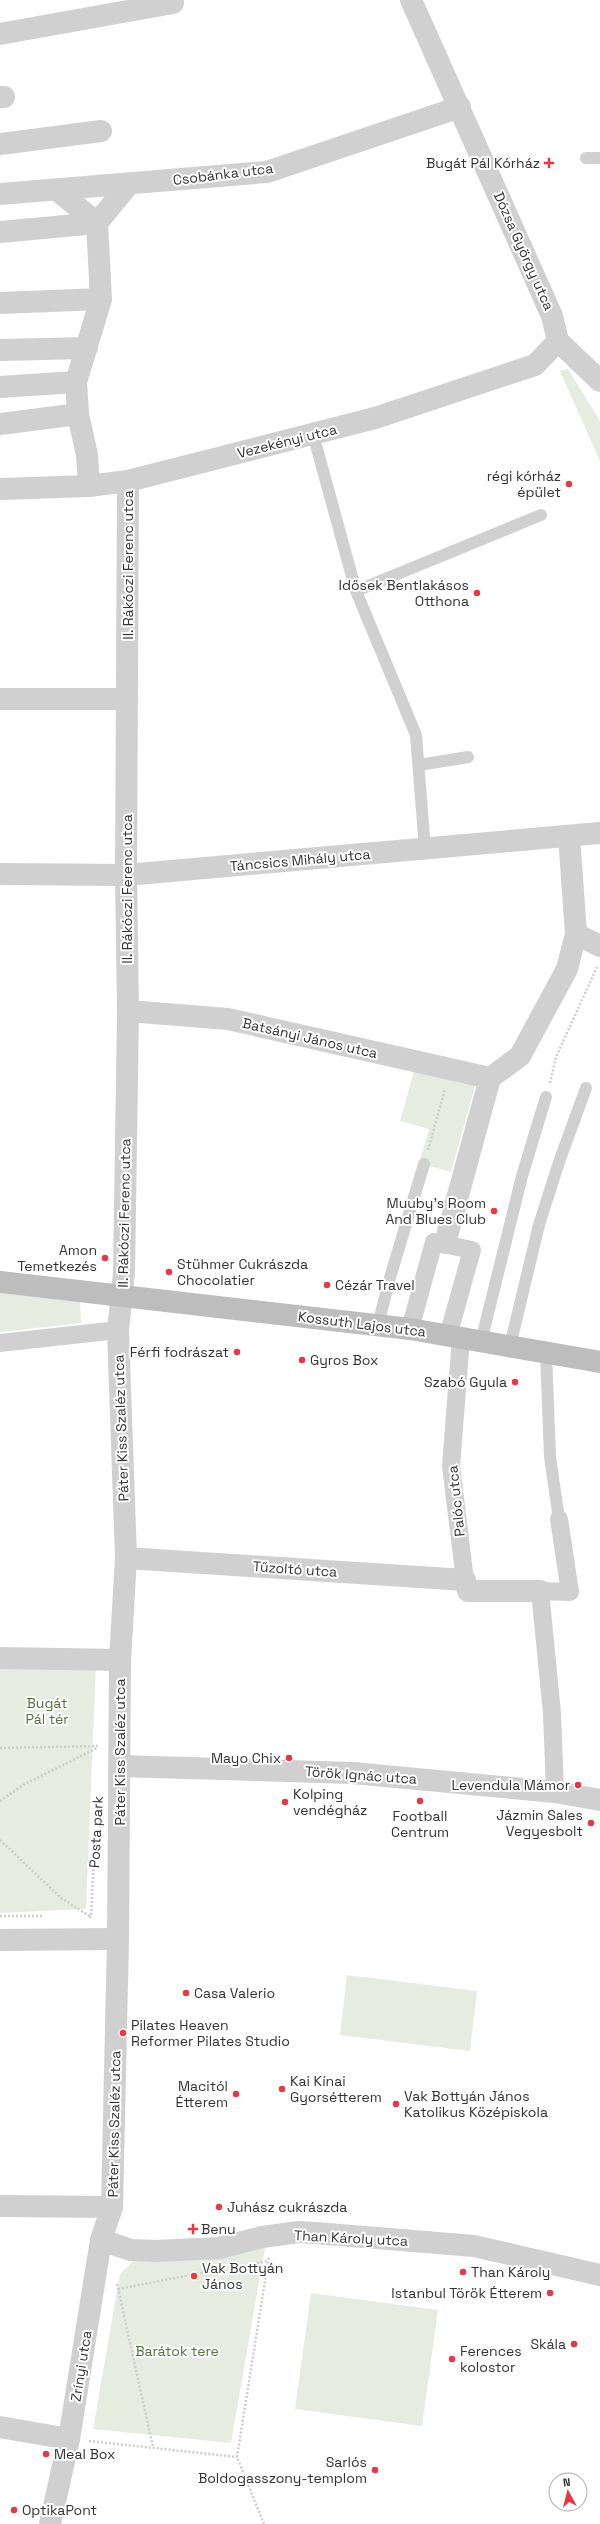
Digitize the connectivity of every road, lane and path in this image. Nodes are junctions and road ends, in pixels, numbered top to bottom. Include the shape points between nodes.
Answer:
1 (411, 0) edge
2 (172, 3) dead end
3 (0, 34) edge
4 (460, 107) junction
5 (101, 131) dead end
6 (0, 144) edge
7 (586, 158) dead end
8 (600, 158) edge
9 (129, 184) junction
10 (57, 190) junction
11 (0, 194) edge
12 (97, 223) junction
13 (0, 232) edge
14 (101, 299) junction
15 (0, 303) edge
16 (558, 341) junction
17 (87, 348) junction
18 (0, 350) edge
19 (600, 381) edge
20 (76, 382) junction
21 (0, 387) edge
22 (78, 414) junction
23 (0, 424) edge
24 (313, 434) junction
25 (128, 481) junction
26 (89, 486) junction
27 (0, 490) edge
28 (541, 515) dead end
29 (356, 591) junction
30 (0, 699) edge
31 (127, 699) junction
32 (468, 757) dead end
33 (419, 765) junction
34 (600, 833) edge
35 (569, 836) junction
36 (425, 849) junction
37 (0, 874) edge
38 (126, 876) junction
39 (576, 934) junction
40 (600, 946) edge
41 (600, 962) edge
42 (128, 1011) junction
43 (451, 1069) junction
44 (490, 1078) junction
45 (586, 1088) dead end
46 (546, 1096) joint
47 (424, 1164) joint
48 (445, 1243) junction
49 (0, 1282) edge
50 (122, 1296) junction
51 (378, 1325) junction
52 (410, 1329) junction
53 (118, 1330) junction
54 (463, 1339) junction
55 (0, 1343) edge
56 (510, 1346) junction
57 (546, 1352) junction
58 (600, 1362) edge
59 (559, 1519) joint
60 (126, 1558) junction
61 (465, 1580) junction
62 (540, 1591) junction
63 (0, 1658) edge
64 (120, 1660) junction
65 (100, 1739) dead end
66 (100, 1746) junction
67 (0, 1748) edge
68 (100, 1754) dead end
69 (120, 1766) junction
70 (555, 1792) junction
71 (600, 1800) edge
72 (0, 1802) edge
73 (96, 1832) dead end
74 (0, 1840) edge
75 (0, 1916) edge
76 (46, 1916) dead end
77 (84, 1917) dead end
78 (92, 1917) junction
79 (118, 1938) junction
80 (0, 1940) edge
81 (0, 2206) edge
82 (112, 2208) junction
83 (271, 2236) junction
84 (101, 2240) junction
85 (268, 2261) junction
86 (238, 2266) dead end
87 (216, 2271) dead end
88 (600, 2275) edge
89 (116, 2282) dead end
90 (118, 2289) junction
91 (0, 2427) edge
92 (68, 2439) junction
93 (153, 2447) junction
94 (237, 2457) junction
95 (50, 2524) edge
96 (264, 2524) edge

1 - 4 street, Dózsa György utca
2 - 3 street
4 - 9 street, Csobánka utca via 267,172
4 - 16 street, Dózsa György utca via 552,316
5 - 6 street
7 - 8 lane
9 - 10 street, Csobánka utca
9 - 12 street
10 - 11 street, Csobánka utca
10 - 12 street
12 - 13 street
12 - 14 street
14 - 15 street
14 - 17 street
16 - 19 street
16 - 24 street, Vezekényi utca via 535,364 375,418
17 - 18 street
17 - 20 street
20 - 21 street
20 - 22 street
22 - 23 street
22 - 26 street
24 - 25 street, Vezekényi utca
24 - 29 lane
25 - 26 street, Vezekényi utca
25 - 31 street, II. Rákóczi Ferenc utca
26 - 27 street, Vezekényi utca
28 - 29 lane
29 - 33 lane via 416,735
30 - 31 street
31 - 38 street, II. Rákóczi Ferenc utca
32 - 33 lane
33 - 36 lane
34 - 35 street, Táncsics Mihály utca
35 - 36 street, Táncsics Mihály utca
35 - 39 street
36 - 38 street, Táncsics Mihály utca
37 - 38 street, Táncsics Mihály utca
38 - 42 street, II. Rákóczi Ferenc utca
39 - 40 street
39 - 44 street via 567,969 520,1056
41 - 46 path via 556,1057
42 - 43 street, Batsányi János utca via 228,1019
42 - 50 street, II. Rákóczi Ferenc utca
43 - 44 street, Batsányi János utca
43 - 47 path
44 - 48 street
45 - 56 lane via 539,1225
46 - 54 lane via 519,1190
47 - 51 lane
48 - 52 street via 434,1242
48 - 54 street, Palóc utca via 472,1250
49 - 50 main road, Kossuth Lajos utca
50 - 51 main road, Kossuth Lajos utca
50 - 53 street, Páter Kiss Szaléz utca
51 - 52 main road, Kossuth Lajos utca
52 - 54 main road, Kossuth Lajos utca
53 - 55 street
53 - 60 street, Páter Kiss Szaléz utca
54 - 56 main road, Kossuth Lajos utca
54 - 61 street, Palóc utca via 451,1466
56 - 57 main road, Kossuth Lajos utca
57 - 58 main road, Kossuth Lajos utca
57 - 59 lane via 550,1457
59 - 62 street via 570,1592
60 - 61 street, Tűzoltó utca
60 - 64 street, Páter Kiss Szaléz utca
61 - 62 street via 468,1591
62 - 70 street via 552,1714
63 - 64 street
64 - 69 street, Páter Kiss Szaléz utca
65 - 66 path
66 - 67 path
66 - 68 path
66 - 72 path via 81,1758 24,1785
69 - 70 street, Török Ignác utca via 353,1772
69 - 79 street, Páter Kiss Szaléz utca
70 - 71 street, Török Ignác utca
73 - 78 path, Posta park
74 - 78 path via 61,1898
75 - 76 path
77 - 78 path
79 - 80 street
79 - 82 street, Páter Kiss Szaléz utca
81 - 82 street
82 - 84 street, Zrínyi utca
83 - 84 street, Than Károly utca via 219,2248 155,2251 131,2250
83 - 85 path
83 - 88 street, Than Károly utca via 299,2232 474,2246
84 - 92 street, Zrínyi utca
85 - 86 path
85 - 94 path
87 - 90 path
89 - 90 path
90 - 93 path
91 - 92 street
92 - 93 path
92 - 95 street, Zrínyi utca
93 - 94 path
94 - 96 path

